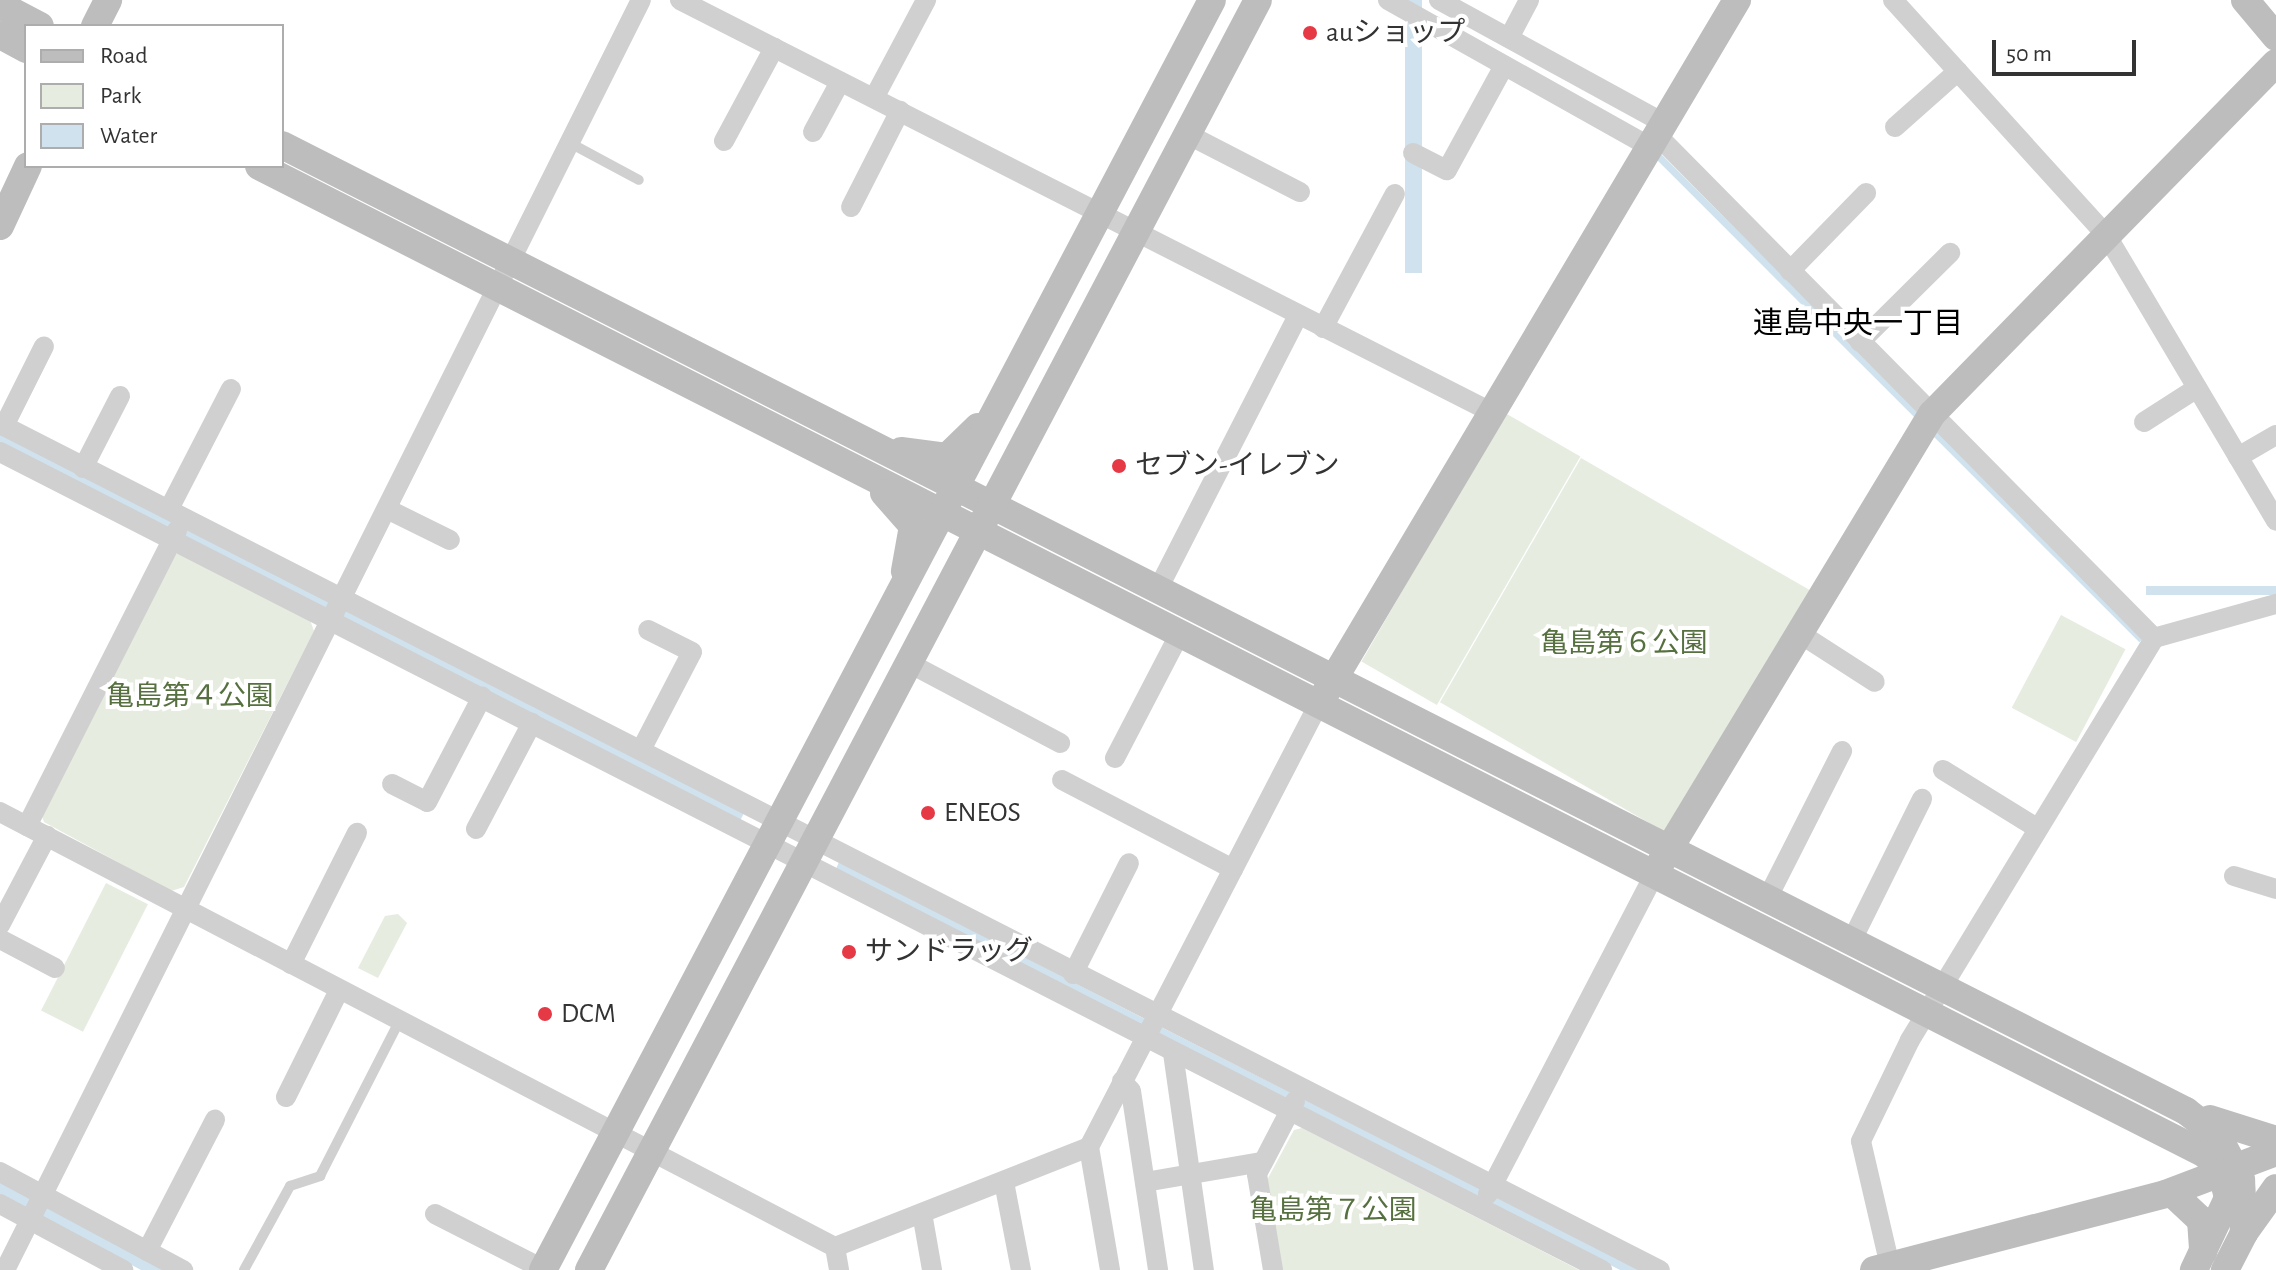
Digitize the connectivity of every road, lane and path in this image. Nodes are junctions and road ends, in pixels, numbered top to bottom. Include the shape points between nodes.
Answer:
1 (108, 0) edge
2 (641, 0) edge
3 (680, 0) edge
4 (1212, 0) edge
5 (1258, 0) edge
6 (1388, 0) edge
7 (1439, 0) edge
8 (1529, 0) edge
9 (1737, 0) edge
10 (1893, 0) edge
11 (2245, 0) edge
12 (922, 1) edge
13 (0, 5) edge
14 (1478, 9) edge
15 (36, 24) edge
16 (96, 24) edge
17 (0, 35) edge
18 (2276, 37) edge
19 (1509, 38) junction
20 (24, 48) edge
21 (774, 48) junction
22 (2276, 63) edge
23 (1504, 66) junction
24 (1958, 71) junction
25 (840, 82) junction
26 (874, 98) junction
27 (900, 111) junction
28 (1895, 127) dead end
29 (813, 132) dead end
30 (1187, 134) junction
31 (1656, 135) junction
32 (724, 141) dead end
33 (570, 143) junction
34 (284, 146) edge
35 (1413, 153) dead end
36 (27, 168) edge
37 (264, 168) edge
38 (639, 180) dead end
39 (1300, 192) dead end
40 (1866, 193) dead end
41 (1395, 194) dead end
42 (851, 207) dead end
43 (1100, 213) junction
44 (0, 226) edge
45 (1136, 231) junction
46 (2107, 236) junction
47 (1950, 253) dead end
48 (1790, 271) junction
49 (505, 273) junction
50 (1298, 316) junction
51 (1323, 328) junction
52 (1860, 342) junction
53 (44, 346) dead end
54 (2197, 388) junction
55 (231, 389) dead end
56 (1007, 389) junction
57 (120, 396) dead end
58 (1043, 408) junction
59 (1491, 412) junction
60 (1927, 422) junction
61 (2144, 422) dead end
62 (2, 425) edge
63 (843, 432) junction
64 (2276, 435) edge
65 (1, 454) edge
66 (2238, 457) junction
67 (831, 458) junction
68 (83, 468) junction
69 (957, 489) junction
70 (992, 506) junction
71 (387, 509) junction
72 (944, 514) junction
73 (2276, 521) edge
74 (176, 525) junction
75 (978, 532) junction
76 (450, 540) dead end
77 (1073, 546) junction
78 (1060, 572) junction
79 (1158, 589) junction
80 (2276, 604) edge
81 (336, 610) junction
82 (895, 610) junction
83 (929, 624) junction
84 (648, 630) dead end
85 (1799, 633) junction
86 (1179, 635) junction
87 (2154, 638) junction
88 (909, 663) junction
89 (1334, 678) junction
90 (1875, 682) dead end
91 (482, 697) junction
92 (1318, 706) junction
93 (532, 723) junction
94 (1060, 743) dead end
95 (641, 750) junction
96 (1842, 751) dead end
97 (1115, 758) dead end
98 (1943, 770) dead end
99 (1062, 780) dead end
100 (392, 784) dead end
101 (1922, 799) dead end
102 (0, 812) edge
103 (27, 826) junction
104 (2037, 828) junction
105 (476, 829) dead end
106 (357, 833) dead end
107 (772, 833) junction
108 (47, 836) junction
109 (1668, 849) junction
110 (809, 852) junction
111 (1129, 863) dead end
112 (1233, 869) junction
113 (1654, 875) junction
114 (2234, 876) dead end
115 (2276, 889) edge
116 (1767, 899) junction
117 (186, 910) junction
118 (0, 925) edge
119 (0, 939) edge
120 (1851, 942) junction
121 (291, 964) junction
122 (55, 968) dead end
123 (1073, 974) junction
124 (1941, 987) junction
125 (339, 990) junction
126 (1926, 1013) junction
127 (400, 1020) junction
128 (1150, 1027) junction
129 (1173, 1053) junction
130 (1122, 1081) junction
131 (286, 1097) dead end
132 (1296, 1100) junction
133 (2186, 1111) junction
134 (215, 1120) dead end
135 (616, 1133) junction
136 (2166, 1134) junction
137 (2276, 1140) edge
138 (1089, 1147) junction
139 (651, 1151) junction
140 (2276, 1152) edge
141 (1262, 1162) junction
142 (0, 1172) edge
143 (2276, 1172) edge
144 (1188, 1174) junction
145 (2231, 1175) junction
146 (1004, 1182) junction
147 (1145, 1182) junction
148 (2276, 1188) edge
149 (2172, 1192) junction
150 (1487, 1197) junction
151 (0, 1204) edge
152 (37, 1208) junction
153 (922, 1213) junction
154 (435, 1214) dead end
155 (2244, 1233) junction
156 (835, 1247) junction
157 (147, 1251) junction
158 (2207, 1264) edge
159 (1882, 1268) edge
160 (5, 1270) edge
161 (123, 1270) edge
162 (183, 1270) edge
163 (244, 1270) edge
164 (543, 1270) edge
165 (589, 1270) edge
166 (839, 1270) edge
167 (932, 1270) edge
168 (1021, 1270) edge
169 (1110, 1270) edge
170 (1158, 1270) edge
171 (1204, 1270) edge
172 (1273, 1270) edge
173 (1602, 1270) edge
174 (1660, 1270) edge

1 - 16 street
2 - 33 street
3 - 21 street
4 - 43 street
5 - 30 street
6 - 23 street
7 - 14 street
8 - 19 street
9 - 31 street
10 - 24 street
11 - 18 street
12 - 26 street
13 - 15 street
14 - 19 street
17 - 20 street
19 - 31 street
21 - 25 street
21 - 32 street
22 - 46 street
23 - 31 street
23 - 35 street via 1447,170
24 - 28 street
24 - 46 street
25 - 26 street
25 - 29 street
26 - 27 street
27 - 42 street
27 - 43 street
30 - 39 street
30 - 45 street
31 - 48 street
31 - 59 street
33 - 38 lane
33 - 49 street
34 - 49 street
36 - 44 street
37 - 49 street
40 - 48 street
41 - 51 street
43 - 45 street
43 - 56 street
45 - 50 street
45 - 58 street
46 - 54 street
46 - 60 street
47 - 52 street
48 - 52 street
49 - 63 street
49 - 67 street
49 - 71 street
50 - 51 street
50 - 79 street
51 - 59 street
52 - 60 street
53 - 62 street
54 - 61 street
54 - 66 street
55 - 74 street
56 - 63 street via 947,457
56 - 69 street
57 - 68 street
58 - 70 street
58 - 77 street via 1020,479 1022,499
59 - 89 street
60 - 85 street
60 - 87 street
62 - 68 street
63 - 69 street
64 - 66 street
65 - 74 street
66 - 73 street
67 - 72 street
67 - 82 street via 891,497 913,526
68 - 74 street
69 - 70 street
69 - 72 street
70 - 75 street
70 - 77 street
71 - 76 street
71 - 81 street
72 - 75 street
72 - 82 street
74 - 81 street
74 - 103 street
75 - 78 street
75 - 83 street
77 - 79 street
78 - 83 street via 983,561
78 - 86 street
79 - 89 street
80 - 87 street
81 - 91 street
81 - 95 street
81 - 117 street
82 - 107 street
83 - 88 street
84 - 95 street via 692,652
85 - 90 street
85 - 109 street
86 - 92 street
86 - 97 street
87 - 104 street
88 - 94 street
88 - 110 street
89 - 92 street
89 - 109 street
91 - 93 street
91 - 100 street via 427,802
92 - 112 street
92 - 113 street
93 - 105 street
93 - 107 street
95 - 107 street
96 - 116 street
98 - 104 street
99 - 112 street
101 - 120 street
102 - 103 street
103 - 108 street
104 - 124 street
106 - 121 street
107 - 110 street
107 - 135 street
108 - 117 street
108 - 118 street
109 - 113 street
109 - 116 street
110 - 123 street
110 - 128 street
110 - 139 street
111 - 123 street
112 - 128 street
113 - 126 street
113 - 150 street
114 - 115 street
116 - 120 street
117 - 121 street
117 - 152 street
119 - 122 street
120 - 124 street
121 - 125 street
123 - 128 street
124 - 126 street
124 - 133 street
125 - 127 street
125 - 131 street
126 - 136 street
126 - 159 street via 1861,1141
127 - 135 street
127 - 163 lane via 320,1176 290,1186
128 - 129 street
128 - 130 street
128 - 132 street
129 - 132 street
129 - 144 street
130 - 138 street
130 - 147 street via 1131,1091
132 - 141 street
132 - 150 street
133 - 137 street
133 - 145 street via 2218,1136
134 - 157 street
135 - 139 street
135 - 164 street
136 - 145 street
136 - 149 street via 2178,1153
138 - 146 street
138 - 169 street
139 - 156 street
139 - 165 street
140 - 145 street
141 - 144 street
141 - 172 street via 1257,1174
142 - 152 street
143 - 145 street
144 - 147 street
144 - 171 street
145 - 149 street
145 - 155 street
145 - 158 street
146 - 153 street
146 - 168 street
147 - 170 street
148 - 155 street
149 - 158 street via 2201,1220
149 - 159 street
150 - 173 street
150 - 174 street
151 - 152 street
152 - 157 street
152 - 160 street
152 - 161 street
153 - 156 street
153 - 167 street
154 - 164 street
155 - 158 street
156 - 166 street
157 - 162 street

